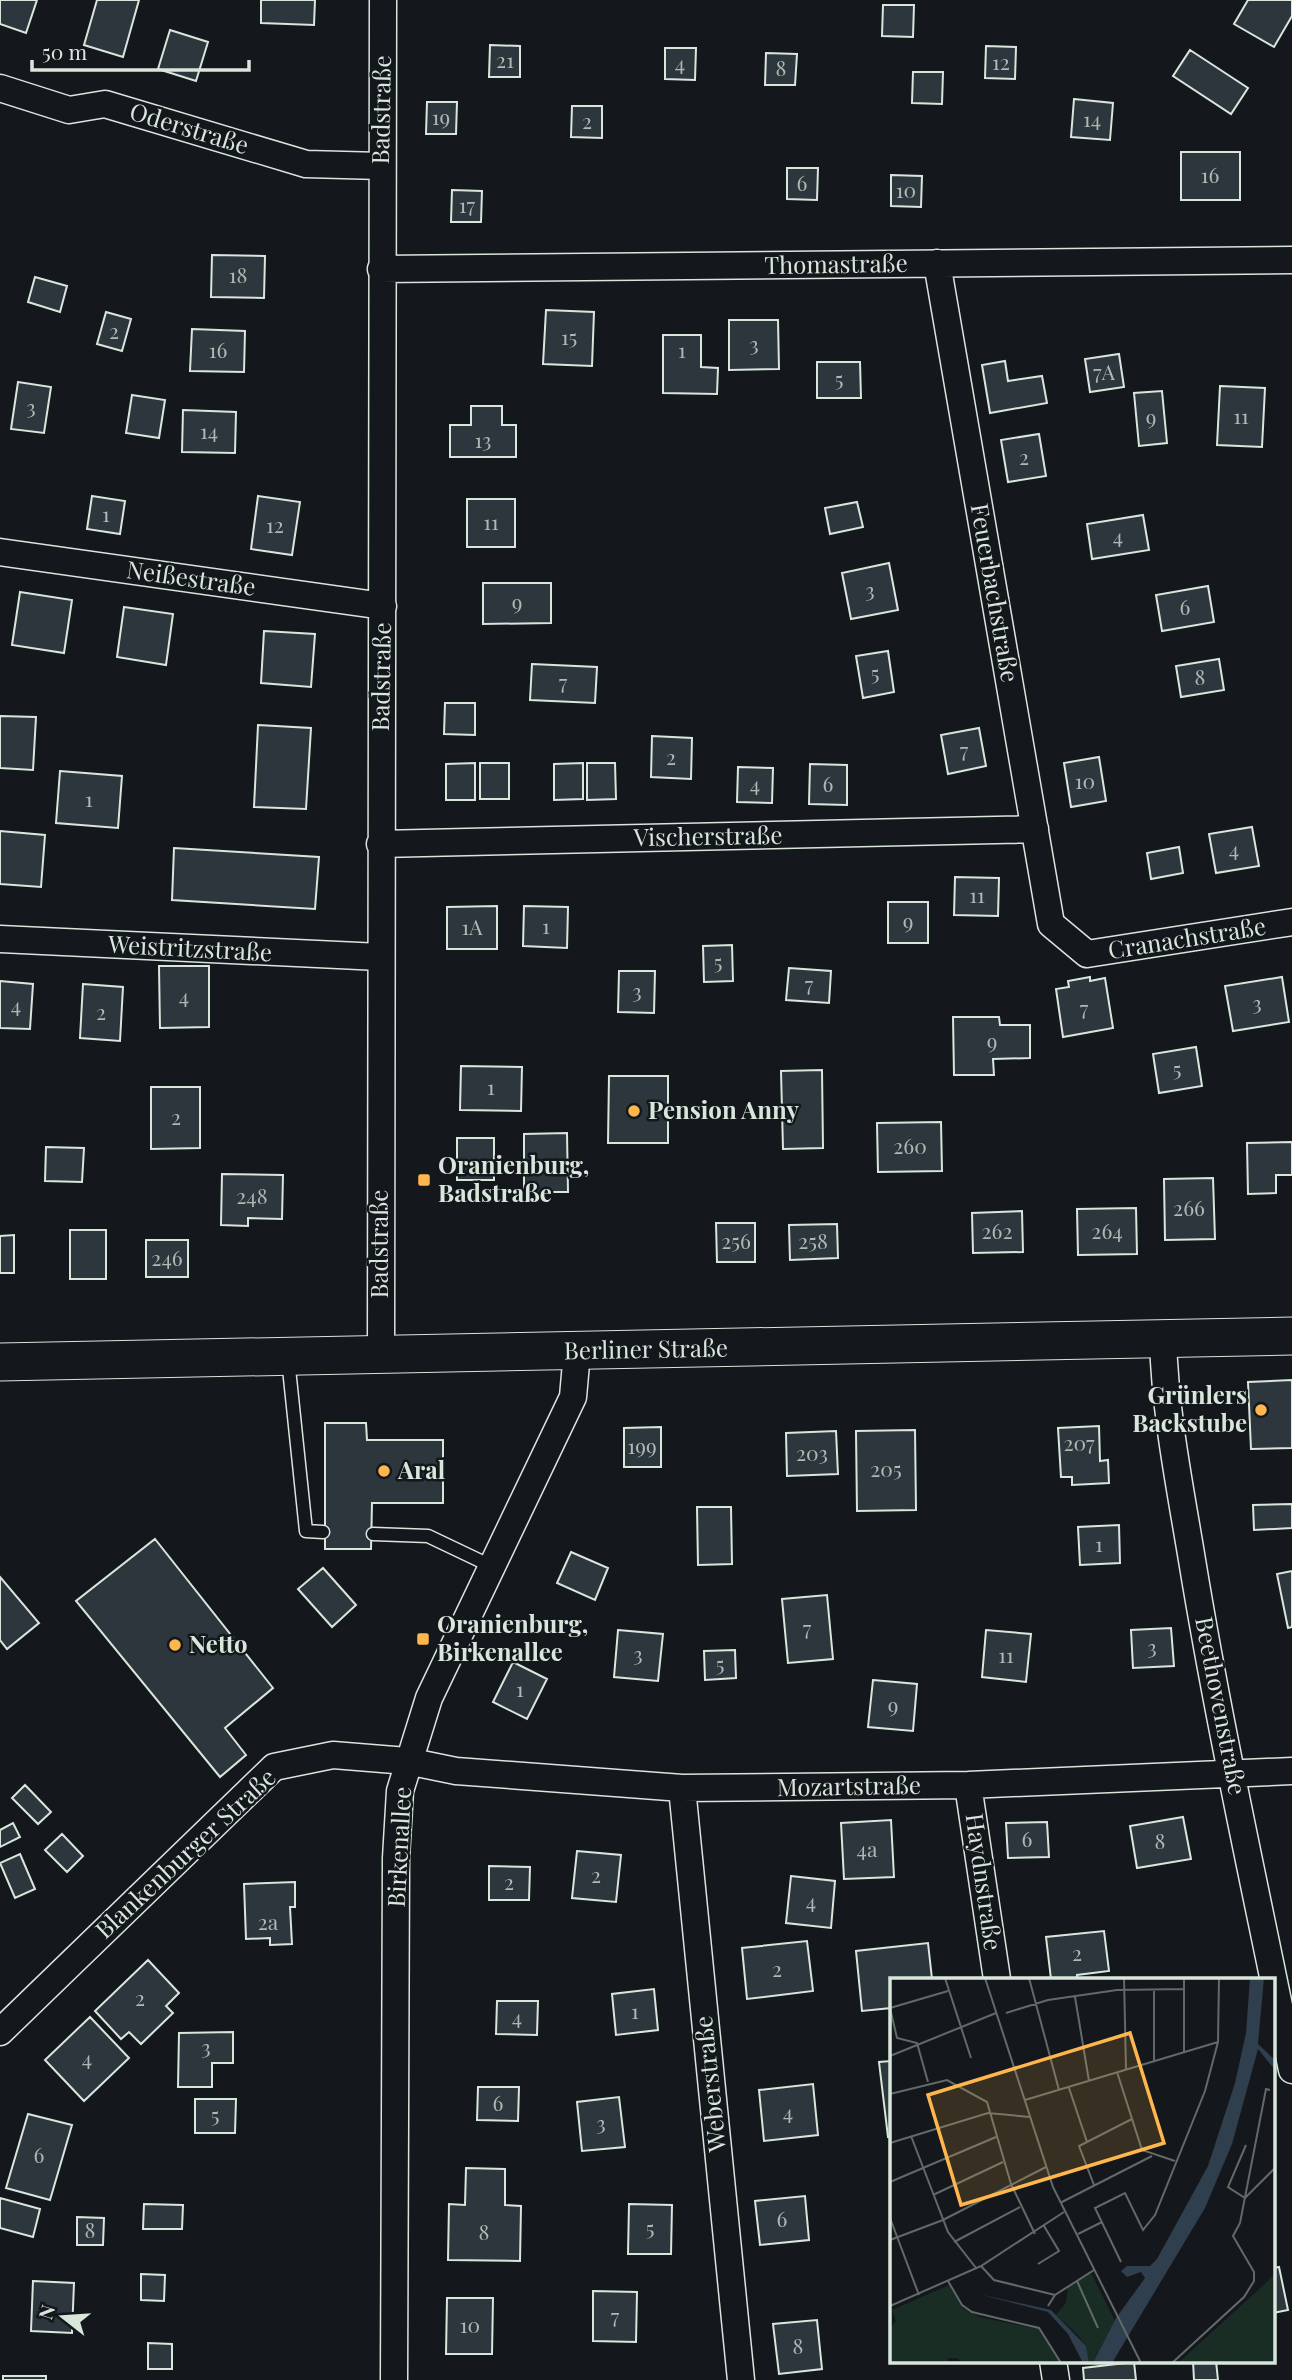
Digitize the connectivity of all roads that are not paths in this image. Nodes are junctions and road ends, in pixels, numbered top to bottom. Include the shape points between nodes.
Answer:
1 (383, 0) edge
2 (0, 88) edge
3 (381, 166) junction
4 (1292, 260) edge
5 (937, 263) junction
6 (381, 269) junction
7 (0, 552) edge
8 (383, 606) junction
9 (1035, 829) junction
10 (380, 844) junction
11 (1292, 922) edge
12 (1051, 924) joint
13 (0, 939) edge
14 (380, 957) junction
15 (1292, 1336) edge
16 (1163, 1339) junction
17 (577, 1352) junction
18 (381, 1354) junction
19 (288, 1355) junction
20 (0, 1362) edge
21 (323, 1532) dead end
22 (373, 1534) dead end
23 (491, 1566) junction
24 (407, 1761) junction
25 (1292, 1771) edge
26 (1233, 1774) junction
27 (968, 1785) junction
28 (682, 1788) junction
29 (997, 1978) edge
30 (1274, 1978) edge
31 (1274, 1980) edge
32 (0, 2032) edge
33 (1292, 2070) edge
34 (1053, 2362) edge
35 (394, 2380) edge
36 (741, 2380) edge
37 (1056, 2380) edge

1 - 3 street, Badstraße
2 - 3 street, Oderstraße via 69,110 105,104 306,164
3 - 6 street, Badstraße
4 - 5 street, Thomastraße
5 - 6 street, Thomastraße
5 - 9 street, Feuerbachstraße
6 - 8 street, Badstraße
7 - 8 street, Neißestraße
8 - 10 street, Badstraße
9 - 10 street, Vischerstraße
9 - 12 street, Feuerbachstraße
10 - 14 street, Badstraße
11 - 12 street, Cranachstraße via 1087,954
13 - 14 street, Weistritzstraße
14 - 18 street, Badstraße
15 - 16 main road, Berliner Straße
16 - 17 main road, Berliner Straße
16 - 26 street, Beethovenstraße via 1180,1487 1218,1717
17 - 18 main road, Berliner Straße
17 - 23 street, Birkenallee via 573,1397
18 - 19 main road, Berliner Straße
19 - 20 main road, Berliner Straße
19 - 21 lane via 306,1531
22 - 23 lane via 428,1536
23 - 24 street, Birkenallee via 429,1698
24 - 28 street, Mozartstraße via 456,1771
24 - 32 street, Blankenburger Straße via 333,1755 274,1767
24 - 35 street, Birkenallee via 400,1791 396,1858
25 - 26 street, Mozartstraße
26 - 27 street, Mozartstraße
26 - 30 street, Beethovenstraße
27 - 28 street, Mozartstraße
27 - 29 street, Haydnstraße
28 - 36 street, Weberstraße
31 - 33 street, Beethovenstraße
34 - 37 street

